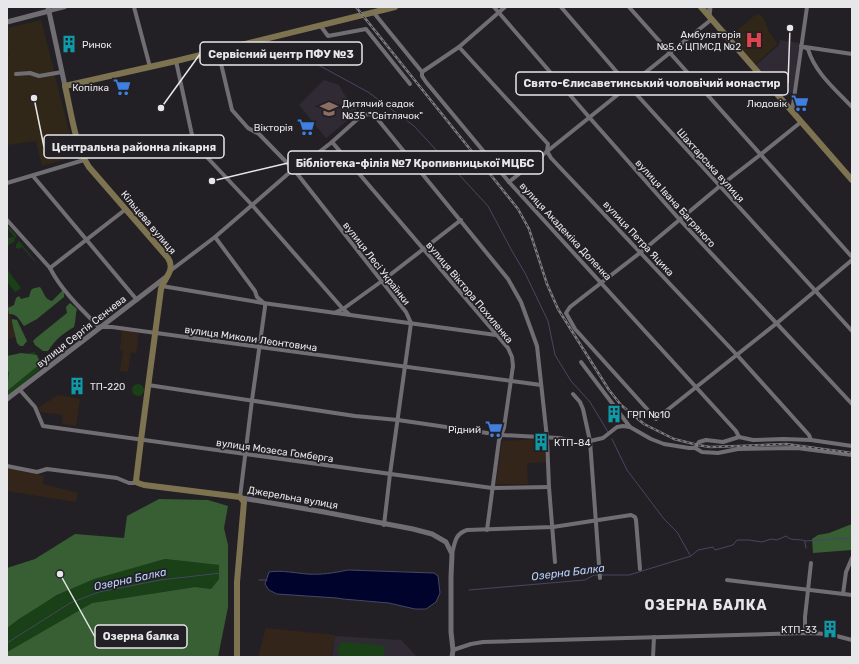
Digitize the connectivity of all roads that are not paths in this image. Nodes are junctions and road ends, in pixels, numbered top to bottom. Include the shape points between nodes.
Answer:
1 (65, 7) edge
2 (134, 7) edge
3 (395, 7) edge
4 (494, 7) edge
5 (505, 7) edge
6 (561, 7) edge
7 (629, 7) edge
8 (701, 7) edge
9 (710, 7) edge
10 (806, 7) edge
11 (48, 9) edge
12 (499, 12) junction
13 (374, 13) junction
14 (710, 18) junction
15 (7, 22) edge
16 (320, 25) junction
17 (801, 46) junction
18 (459, 47) junction
19 (218, 51) junction
20 (670, 53) junction
21 (852, 54) edge
22 (176, 61) junction
23 (150, 67) junction
24 (62, 72) junction
25 (422, 72) junction
26 (16, 74) dead end
27 (410, 84) dead end
28 (628, 85) junction
29 (65, 86) junction
30 (852, 108) edge
31 (792, 112) junction
32 (589, 117) junction
33 (801, 122) junction
34 (332, 142) junction
35 (547, 151) junction
36 (760, 155) junction
37 (84, 160) junction
38 (295, 171) junction
39 (33, 176) junction
40 (852, 180) edge
41 (7, 182) edge
42 (509, 182) junction
43 (720, 186) junction
44 (252, 205) junction
45 (126, 209) junction
46 (7, 220) edge
47 (461, 220) junction
48 (680, 220) junction
49 (215, 237) junction
50 (87, 239) junction
51 (423, 249) junction
52 (641, 252) junction
53 (852, 259) edge
54 (50, 268) junction
55 (169, 274) junction
56 (382, 281) junction
57 (602, 283) junction
58 (162, 286) junction
59 (815, 290) junction
60 (137, 300) junction
61 (263, 303) junction
62 (343, 309) junction
63 (334, 313) junction
64 (350, 315) junction
65 (411, 323) junction
66 (777, 323) junction
67 (99, 328) junction
68 (852, 332) edge
69 (155, 333) junction
70 (496, 335) junction
71 (259, 347) junction
72 (737, 355) junction
73 (581, 362) dead end
74 (406, 367) junction
75 (511, 381) junction
76 (148, 384) junction
77 (541, 385) junction
78 (697, 388) junction
79 (20, 390) junction
80 (573, 394) dead end
81 (7, 399) edge
82 (252, 400) junction
83 (852, 404) edge
84 (398, 420) junction
85 (630, 427) junction
86 (501, 435) junction
87 (739, 437) junction
88 (547, 438) junction
89 (140, 440) junction
90 (569, 440) dead end
91 (811, 440) junction
92 (590, 441) junction
93 (852, 446) edge
94 (695, 448) junction
95 (245, 454) junction
96 (852, 456) edge
97 (7, 466) edge
98 (390, 474) junction
99 (138, 483) junction
100 (549, 487) junction
101 (492, 488) junction
102 (241, 498) junction
103 (595, 520) junction
104 (384, 524) junction
105 (553, 527) junction
106 (487, 530) junction
107 (452, 554) junction
108 (852, 558) edge
109 (555, 562) dead end
110 (811, 563) dead end
111 (640, 569) dead end
112 (600, 578) dead end
113 (727, 580) dead end
114 (808, 590) junction
115 (843, 594) junction
116 (852, 595) edge
117 (805, 633) junction
118 (654, 637) junction
119 (852, 640) edge
120 (453, 650) junction
121 (237, 657) edge
122 (452, 657) edge
123 (653, 657) edge

1 - 11 street
2 - 23 street
3 - 13 main road
4 - 12 street, вулиця Івана Багряного
5 - 12 street
6 - 28 street, Шахтарська вулиця
7 - 20 street
8 - 14 main road
9 - 14 street
10 - 17 street
11 - 15 street
11 - 24 street, Кільцева вулиця
12 - 18 street
12 - 32 street, вулиця Івана Багряного
13 - 16 main road
13 - 25 street, вулиця Академіка Доленка
14 - 20 street
14 - 31 main road
16 - 19 main road
16 - 27 street via 328,36 366,29
17 - 21 street
17 - 30 street via 808,49 821,75
17 - 31 street
18 - 25 street
18 - 35 street, вулиця Петра Яцика via 548,144
19 - 22 main road
19 - 38 street, вулиця Лесі Українки via 232,110
20 - 28 street
20 - 36 street
22 - 23 main road
22 - 44 street via 196,144
23 - 29 main road
24 - 26 street via 39,76 30,73
24 - 29 street, Кільцева вулиця
25 - 42 street, вулиця Академіка Доленка via 426,82
28 - 32 street
28 - 43 street, Шахтарська вулиця
29 - 37 main road, Кільцева вулиця
31 - 33 main road
32 - 35 street
32 - 48 street, вулиця Івана Багряного
33 - 36 street
33 - 40 main road
34 - 38 street, вулиця Сергія Сєнчева
34 - 47 street, вулиця Сергія Сєнчева via 362,115 372,114
34 - 51 street, вулиця Віктора Похиленка
35 - 42 street
35 - 52 street, вулиця Петра Яцика
36 - 43 street
36 - 53 street
37 - 39 street
37 - 45 main road, Кільцева вулиця
38 - 44 street, вулиця Сергія Сєнчева via 289,173
38 - 56 street, вулиця Лесі Українки
39 - 41 street
39 - 50 street
42 - 57 street, вулиця Академіка Доленка
43 - 48 street
43 - 59 street, Шахтарська вулиця
44 - 49 street, вулиця Сергія Сєнчева
44 - 62 street
45 - 50 street
45 - 55 main road, Кільцева вулиця via 170,260
46 - 54 street
47 - 51 street
47 - 77 street via 508,279 521,302 537,346
48 - 52 street
48 - 66 street, вулиця Івана Багряного
49 - 55 street, вулиця Сергія Сєнчева
49 - 61 street
50 - 54 street
50 - 60 street
51 - 56 street
51 - 70 street, вулиця Віктора Похиленка
52 - 57 street
52 - 72 street, вулиця Петра Яцика
53 - 59 street
54 - 67 street via 62,286
55 - 58 main road
55 - 60 street, вулиця Сергія Сєнчева
56 - 62 street
56 - 65 street, вулиця Лесі Українки via 406,312
57 - 78 street, вулиця Академіка Доленка
57 - 78 street via 570,307 566,313 575,330 656,419
58 - 61 street
58 - 69 main road
59 - 66 street
59 - 68 street, Шахтарська вулиця
60 - 67 street, вулиця Сергія Сєнчева
61 - 63 street
61 - 71 street via 266,307
62 - 63 street
62 - 64 street
63 - 64 street
64 - 65 street
65 - 70 street
65 - 74 street
66 - 72 street
66 - 83 street, вулиця Івана Багряного
67 - 69 street, вулиця Миколи Леонтовича via 112,326
67 - 79 street, вулиця Сергія Сєнчева
69 - 71 street, вулиця Миколи Леонтовича
69 - 76 main road
70 - 75 street, вулиця Віктора Похиленка via 508,348 512,357
71 - 74 street, вулиця Миколи Леонтовича
71 - 82 street
72 - 78 street
72 - 91 street, вулиця Петра Яцика via 810,435
73 - 85 street
74 - 75 street, вулиця Миколи Леонтовича
74 - 84 street
75 - 77 street, вулиця Миколи Леонтовича
75 - 86 street, вулиця Віктора Похиленка
76 - 82 street
76 - 89 main road
77 - 88 street
78 - 87 street, вулиця Академіка Доленка
79 - 81 street, вулиця Сергія Сєнчева
79 - 89 street, вулиця Мозеса Гомберга via 34,408 43,426
80 - 92 street via 583,409
82 - 84 street
82 - 95 street
84 - 86 street
84 - 98 street
85 - 92 street via 617,427 603,438
85 - 94 street via 664,444
86 - 88 street
86 - 101 street, вулиця Віктора Похиленка
87 - 91 street via 753,440
87 - 94 street via 723,442 706,440 699,442
88 - 90 street
88 - 100 street
89 - 95 street, вулиця Мозеса Гомберга
89 - 99 main road via 136,478
91 - 93 street
92 - 103 street
94 - 96 street via 702,452 718,453 738,449 797,448
95 - 98 street, вулиця Мозеса Гомберга
95 - 102 street
97 - 99 street, Джерельна вулиця via 37,472 47,469 117,478 128,483
98 - 101 street, вулиця Мозеса Гомберга
98 - 104 street
99 - 102 main road, Джерельна вулиця
100 - 101 street, вулиця Мозеса Гомберга
100 - 105 street
101 - 106 street, вулиця Віктора Похиленка
102 - 104 street, Джерельна вулиця
102 - 121 main road via 244,508 237,582
103 - 105 street
103 - 111 street via 631,515 635,517
103 - 112 street
104 - 107 street, Джерельна вулиця via 432,534 446,542
105 - 106 street
105 - 109 street
106 - 107 street via 460,532
107 - 120 street
108 - 115 street via 846,572
110 - 114 street
113 - 114 street
114 - 115 street
114 - 117 street
115 - 116 street
117 - 118 street
117 - 119 street via 829,634
118 - 120 street via 483,642
118 - 123 street
120 - 122 street

